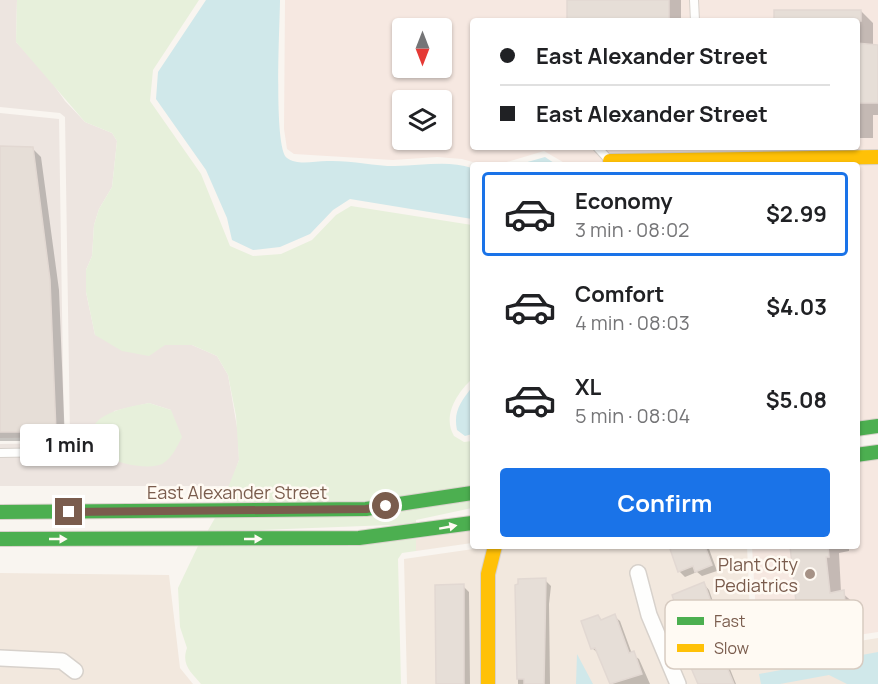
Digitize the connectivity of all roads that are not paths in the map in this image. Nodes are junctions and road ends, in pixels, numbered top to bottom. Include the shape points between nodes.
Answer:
1 (694, 0) edge
2 (695, 18) edge
3 (600, 150) edge
4 (698, 157) edge
5 (878, 157) edge
6 (610, 161) joint
7 (878, 426) edge
8 (860, 428) edge
9 (57, 452) dead end
10 (878, 452) edge
11 (0, 453) edge
12 (860, 454) edge
13 (470, 493) edge
14 (0, 512) edge
15 (470, 523) edge
16 (0, 539) edge
17 (494, 549) edge
18 (638, 573) dead end
19 (665, 653) edge
20 (0, 658) edge
21 (672, 669) edge
22 (75, 671) dead end
23 (488, 684) edge
24 (678, 684) edge

1 - 2 lane
3 - 6 lane
4 - 5 main road
4 - 6 main road
7 - 8 main road
9 - 11 lane
10 - 12 main road
13 - 14 main road, East Alexander Street via 366,509
16 -> 15 main road via 359,538
17 - 23 main road via 488,574
18 - 19 street
20 - 22 street via 62,661
21 - 24 street

